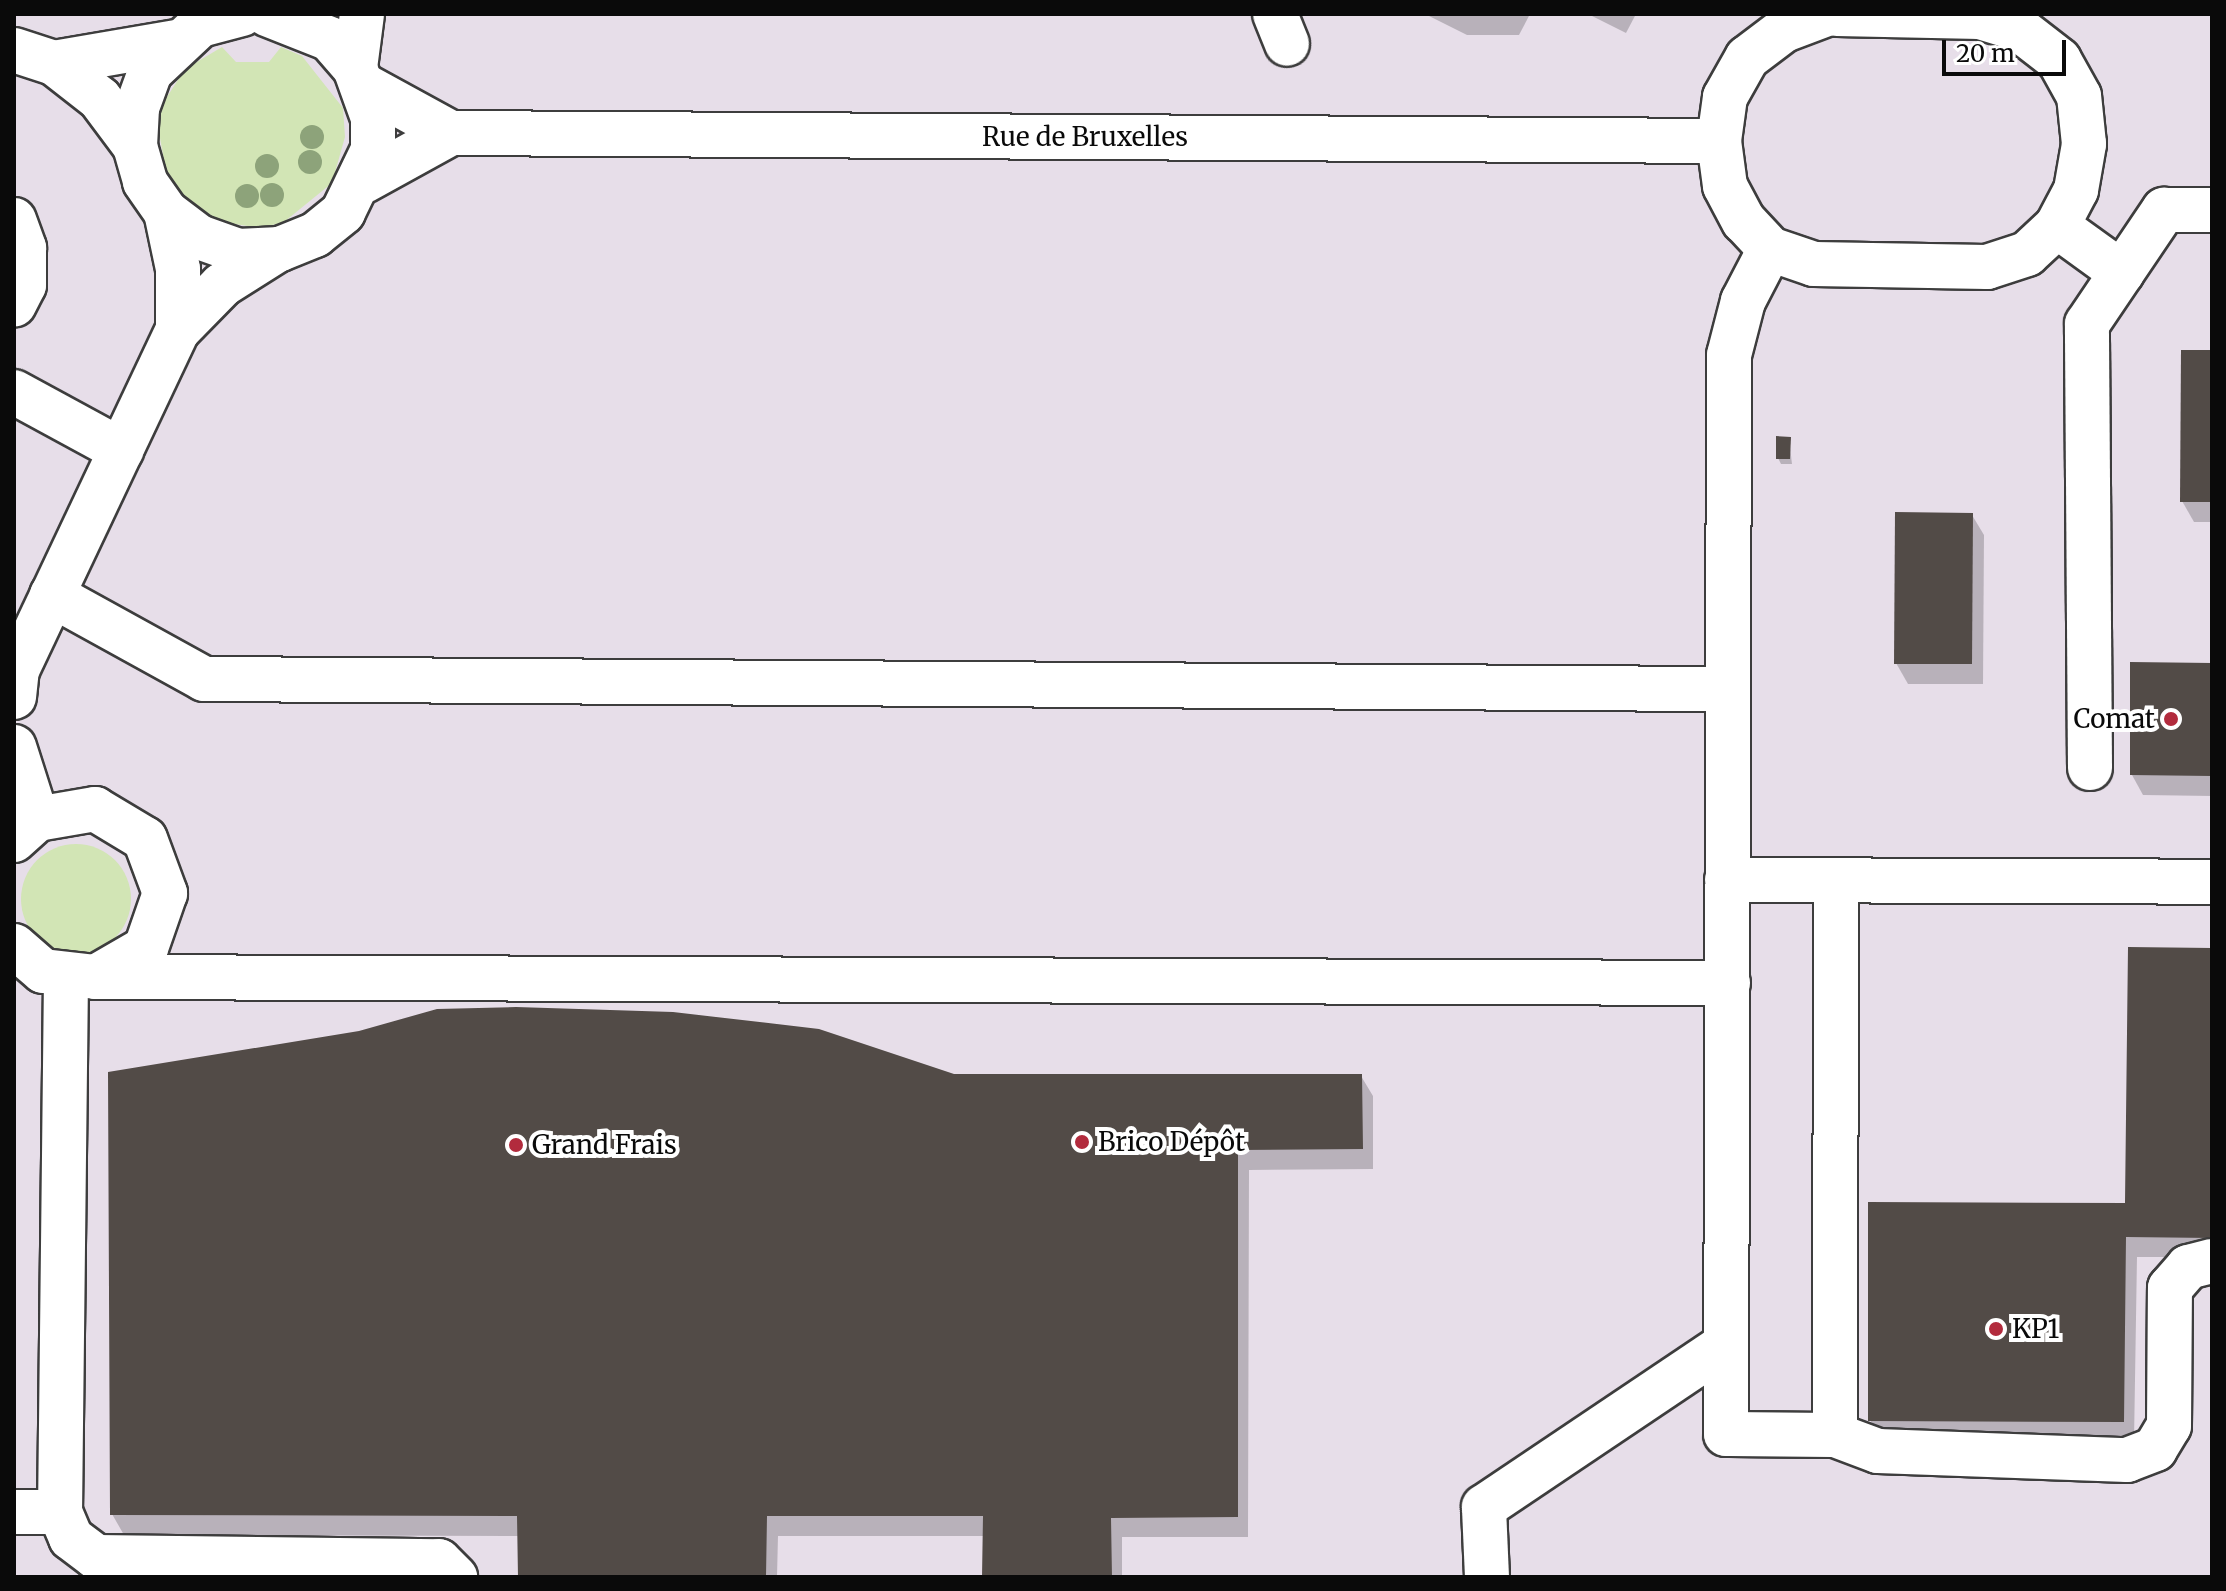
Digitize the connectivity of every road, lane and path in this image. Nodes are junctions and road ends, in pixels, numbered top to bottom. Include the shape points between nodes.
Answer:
1 (242, 14) edge
2 (267, 14) edge
3 (362, 14) edge
4 (1827, 14) edge
5 (1837, 14) edge
6 (1900, 14) edge
7 (175, 42) junction
8 (34, 57) edge
9 (360, 77) junction
10 (451, 133) junction
11 (1719, 141) junction
12 (135, 146) junction
13 (364, 181) junction
14 (2212, 210) edge
15 (166, 212) junction
16 (14, 220) edge
17 (2057, 226) junction
18 (280, 249) junction
19 (1770, 249) junction
20 (2122, 273) junction
21 (14, 305) edge
22 (178, 330) junction
23 (14, 392) edge
24 (121, 450) junction
25 (52, 595) junction
26 (1726, 689) junction
27 (14, 697) edge
28 (14, 747) edge
29 (2090, 768) dead end
30 (26, 829) edge
31 (1727, 880) junction
32 (1836, 880) junction
33 (2212, 882) edge
34 (17, 956) edge
35 (81, 977) junction
36 (1728, 983) junction
37 (2212, 1261) edge
38 (1725, 1345) junction
39 (1835, 1435) junction
40 (14, 1512) edge
41 (60, 1512) junction
42 (455, 1577) edge
43 (1487, 1577) edge

1 - 7 street via 200,25
2 - 9 street, Rue de Bruxelles via 330,39
3 - 9 street
4 - 11 street via 1784,30 1747,58 1725,97
5 - 6 street
6 - 17 street via 1980,17 2019,29 2059,60 2079,96 2084,144 2076,190
7 - 8 street
7 - 12 street via 141,96
8 - 12 street via 100,99
9 - 10 street, Rue de Bruxelles
9 - 13 street via 373,150
10 - 11 street, Rue de Bruxelles
10 - 13 street, Rue de Bruxelles
11 - 19 street via 1725,186
12 - 15 street via 145,182
13 - 18 street via 343,212 315,235
14 - 20 street via 2164,210
15 - 18 street via 199,237 238,251
15 - 22 street via 178,269
16 - 21 street via 24,285
17 - 19 street via 2027,254 1987,267 1814,264
17 - 20 street
18 - 22 street via 222,285
19 - 26 street via 1743,301 1729,355
20 - 29 street via 2087,324
22 - 24 street
23 - 24 street
24 - 25 street
25 - 26 street via 204,679
25 - 27 street via 17,670
26 - 31 street
28 - 30 street
30 - 35 street via 95,809 134,829 160,864 161,922 123,967
31 - 32 street
31 - 36 street
32 - 33 street
32 - 39 street
34 - 35 street
35 - 36 street
35 - 41 street
36 - 38 street
37 - 39 street via 2188,1267 2170,1288 2169,1426 2155,1449 2127,1460 1878,1451
38 - 39 street via 1726,1434
38 - 43 street via 1484,1507
40 - 41 street
41 - 42 street via 71,1538 96,1557 439,1561

